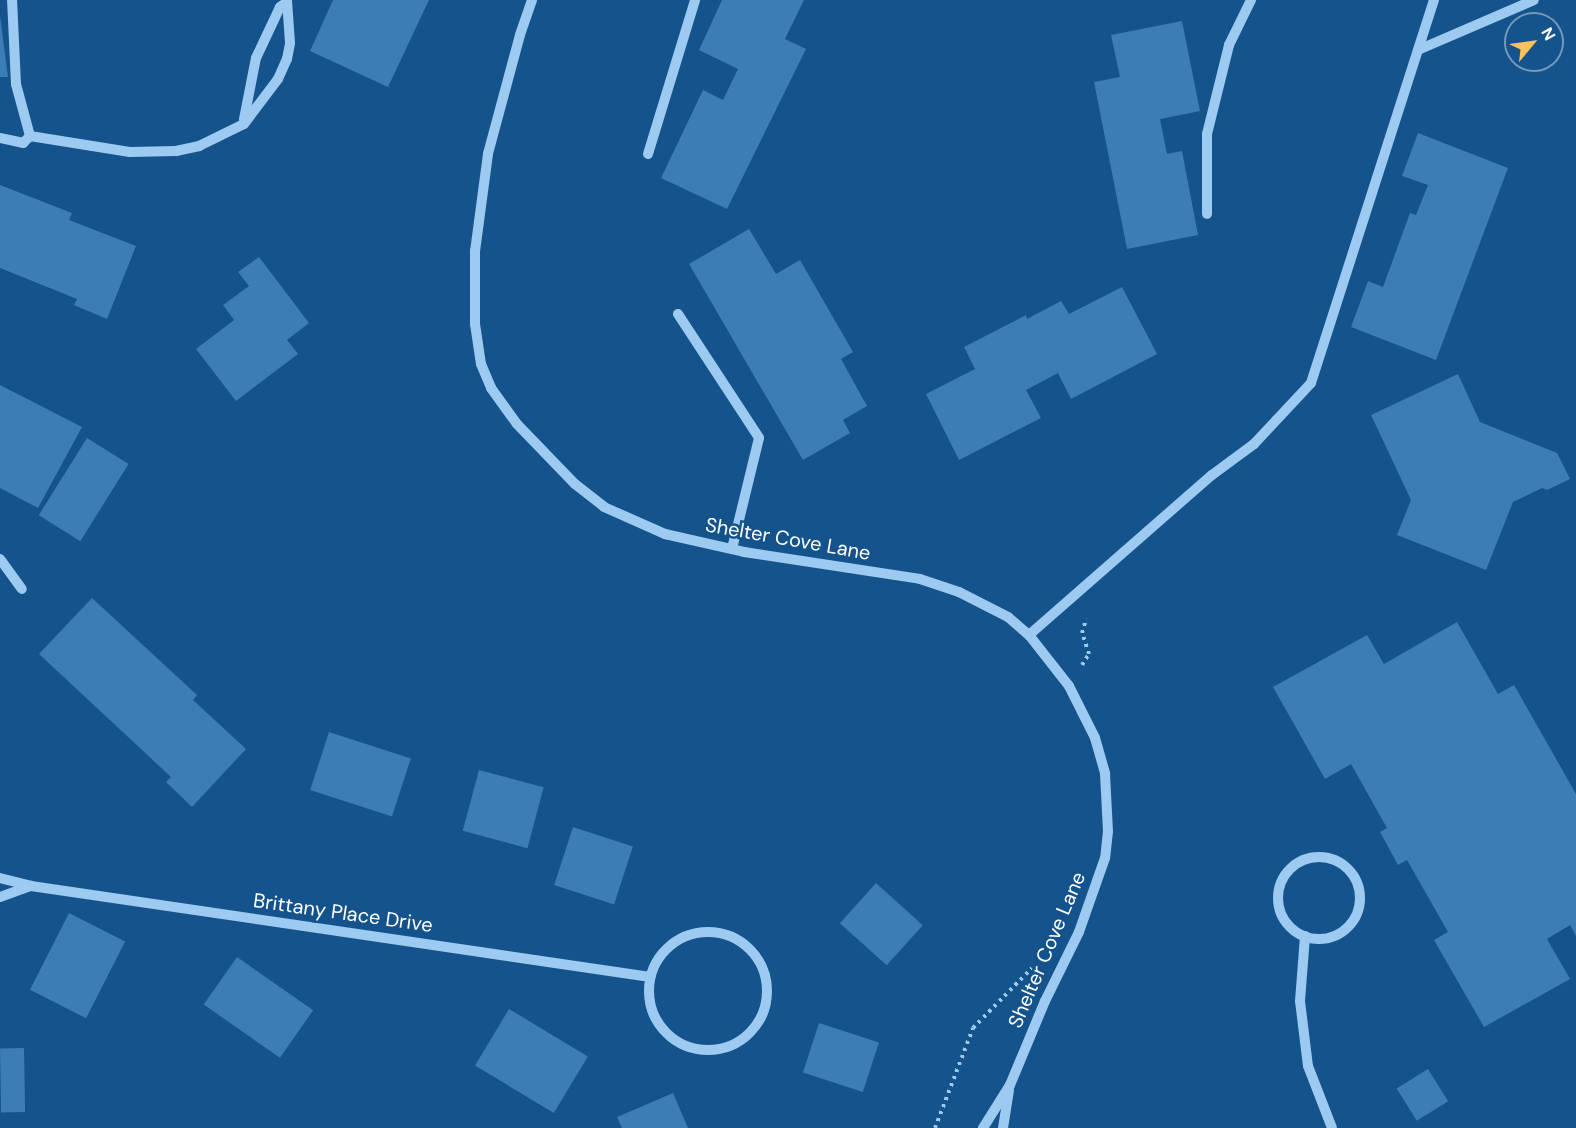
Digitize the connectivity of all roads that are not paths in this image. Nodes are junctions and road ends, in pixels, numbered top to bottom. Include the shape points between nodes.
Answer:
1 (12, 0) edge
2 (532, 0) edge
3 (695, 0) edge
4 (1251, 0) edge
5 (1434, 0) edge
6 (1534, 0) edge
7 (286, 2) edge
8 (1418, 50) junction
9 (244, 124) junction
10 (30, 136) junction
11 (0, 138) edge
12 (648, 154) dead end
13 (1207, 214) dead end
14 (678, 314) dead end
15 (732, 549) junction
16 (0, 559) edge
17 (22, 589) dead end
18 (1029, 635) junction
19 (0, 878) edge
20 (31, 886) junction
21 (0, 897) edge
22 (1305, 936) junction
23 (650, 977) junction
24 (1010, 1085) junction
25 (983, 1128) edge
26 (1004, 1128) edge
27 (1332, 1128) edge

1 - 10 street via 15,84
2 - 15 street, Shelter Cove Lane via 486,164 475,250 475,324 482,364 491,388 517,424 575,484 604,507 665,534
3 - 12 street
4 - 13 street via 1229,45 1207,134
5 - 8 street
6 - 8 street
7 - 9 street via 256,58
7 - 9 street via 290,11 287,59 278,79
8 - 18 street via 1311,383 1254,444 1212,475
9 - 10 street via 199,146 176,151 130,152
10 - 11 street via 23,143
14 - 15 street via 759,438
15 - 18 street, Shelter Cove Lane via 920,579 958,592 1008,617
16 - 17 street
18 - 24 street, Shelter Cove Lane via 1070,686 1095,738 1105,774 1108,831 1105,858 1079,932 1045,1000
19 - 20 street, Brittany Place Drive
20 - 21 street, Brittany Place Drive
20 - 23 street, Brittany Place Drive
22 - 22 street via 1334,937 1348,928 1357,915 1361,899 1358,883 1337,860 1321,856 1304,859 1291,867 1281,881 1280,912 1290,926
22 - 27 street via 1299,1001 1308,1066
23 - 23 street via 648,998 653,1014 668,1035 690,1048 713,1050 737,1043 757,1025 768,993 766,976 754,953 735,937 710,930 685,935 670,944 654,964
24 - 25 street, Shelter Cove Lane
24 - 26 street, Shelter Cove Lane

